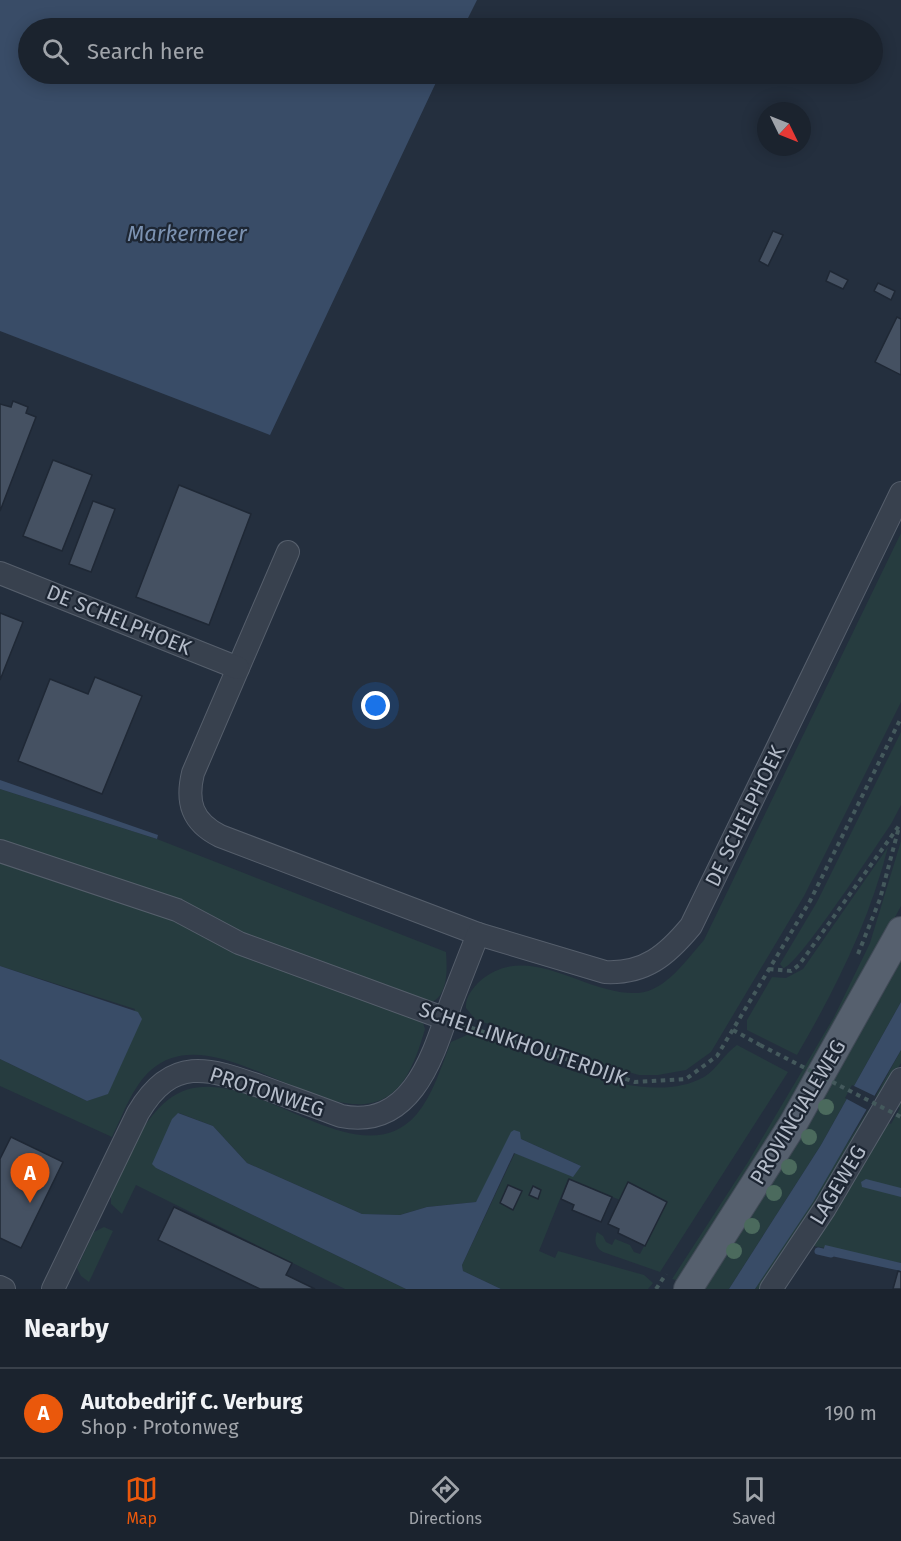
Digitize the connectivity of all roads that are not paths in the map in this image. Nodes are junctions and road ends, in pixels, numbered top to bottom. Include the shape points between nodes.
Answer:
1 (901, 494) edge
2 (288, 552) dead end
3 (0, 573) edge
4 (238, 668) junction
5 (0, 851) edge
6 (901, 931) edge
7 (478, 934) junction
8 (446, 1019) junction
9 (901, 1079) edge
10 (679, 1280) edge
11 (53, 1289) edge
12 (771, 1289) edge

1 - 7 street, DE SCHELPHOEK via 692,926 680,940 664,955 624,973 583,967
2 - 4 street, DE SCHELPHOEK
3 - 4 street, DE SCHELPHOEK
4 - 7 street, DE SCHELPHOEK via 189,790 196,818 205,828
5 - 8 street, SCHELLINKHOUTERDIJK via 177,910 239,943
6 - 10 main road, PROVINCIALEWEG via 793,1124
7 - 8 street
8 - 11 street, PROTONWEG via 431,1058 410,1094 381,1115 360,1120 225,1074 184,1072 166,1080 150,1093 138,1113
9 - 12 street, LAGEWEG via 825,1208

